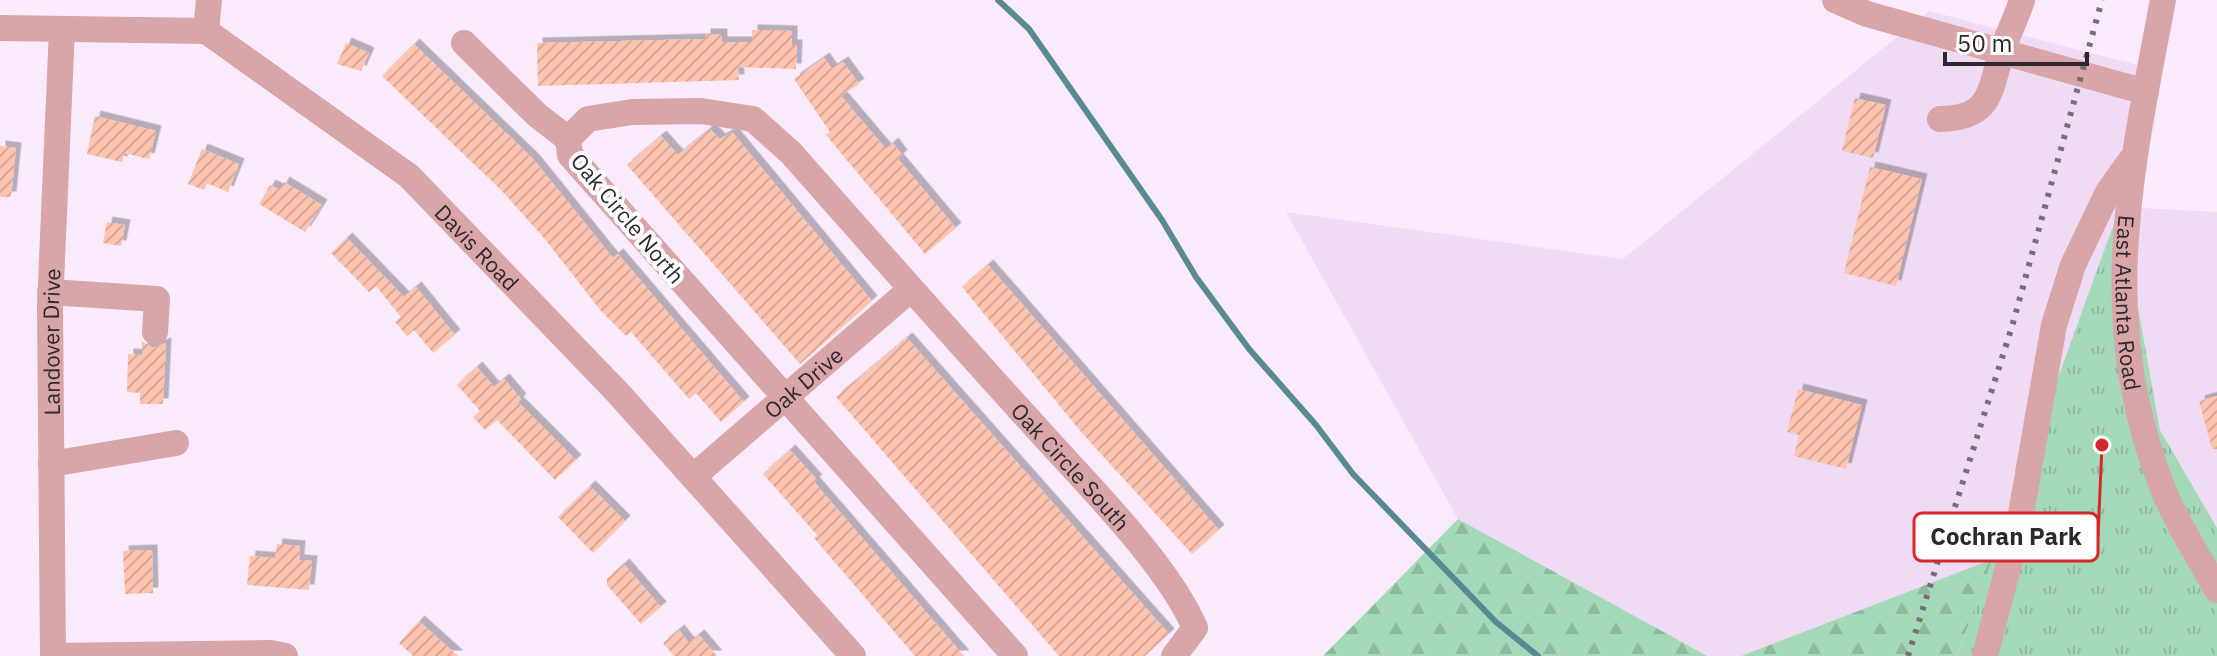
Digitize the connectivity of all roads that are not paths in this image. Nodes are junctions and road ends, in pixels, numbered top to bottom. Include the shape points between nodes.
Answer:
1 (209, 0) edge
2 (1835, 0) edge
3 (2022, 0) edge
4 (2163, 0) edge
5 (0, 28) edge
6 (62, 29) junction
7 (206, 31) junction
8 (464, 43) dead end
9 (2003, 50) junction
10 (2146, 92) junction
11 (1940, 119) dead end
12 (568, 139) junction
13 (2132, 158) junction
14 (911, 289) junction
15 (50, 292) junction
16 (155, 332) dead end
17 (787, 397) junction
18 (176, 443) dead end
19 (51, 464) junction
20 (694, 476) junction
21 (2217, 590) edge
22 (53, 656) edge
23 (285, 656) edge
24 (853, 656) edge
25 (1015, 656) edge
26 (1174, 656) edge
27 (1985, 656) edge

1 - 7 street
2 - 9 street via 1867,14
3 - 9 street
4 - 10 street, East Atlanta Road
5 - 6 street
6 - 7 street
6 - 15 street, Landover Drive
7 - 20 street, Davis Road via 409,176
8 - 12 street
9 - 10 street
9 - 11 street via 1982,106 1964,118
10 - 13 street, East Atlanta Road
12 - 14 street, Oak Circle North via 588,119 632,112 701,111 753,119 791,153
12 - 17 street, Oak Circle North via 570,155
13 - 21 street, East Atlanta Road via 2124,291 2131,384 2166,496
13 - 27 street via 2108,192 2073,265 2054,325 2019,525
14 - 17 street, Oak Drive
14 - 26 street, Oak Circle South via 1100,499 1186,607 1195,628
15 - 16 street via 157,299
15 - 19 street, Landover Drive
17 - 20 street, Oak Drive
17 - 25 street
18 - 19 street
19 - 22 street, Landover Drive
20 - 24 street, Davis Road
22 - 23 street

